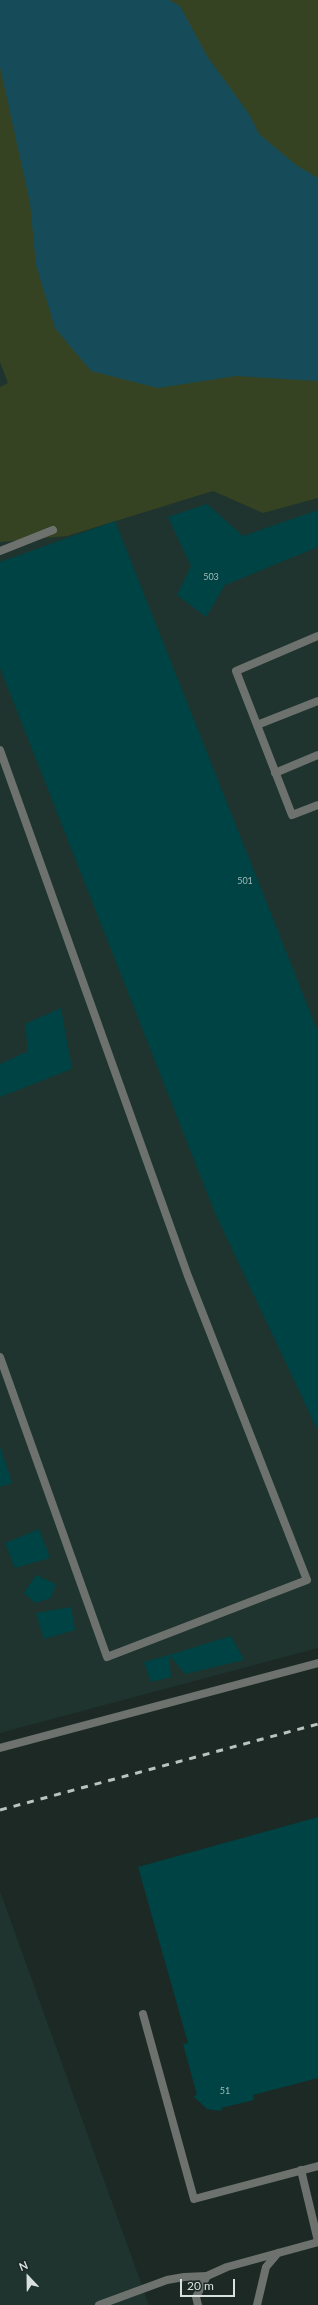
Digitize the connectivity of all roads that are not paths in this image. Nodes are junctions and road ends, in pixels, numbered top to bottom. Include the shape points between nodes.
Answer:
1 (53, 530) dead end
2 (0, 551) edge
3 (318, 636) edge
4 (318, 701) edge
5 (257, 725) junction
6 (0, 750) edge
7 (318, 755) edge
8 (2, 761) edge
9 (275, 773) junction
10 (318, 805) edge
11 (0, 1357) edge
12 (318, 1663) edge
13 (0, 1748) edge
14 (143, 2014) dead end
15 (318, 2166) edge
16 (301, 2170) junction
17 (318, 2241) edge
18 (278, 2252) junction
19 (207, 2276) junction
20 (99, 2305) edge
21 (198, 2305) edge
22 (256, 2305) edge

1 - 2 street
3 - 5 street via 236,671
4 - 5 street
5 - 9 street
6 - 8 street
7 - 9 street
8 - 11 street via 188,1276 308,1580 107,1657
9 - 10 street via 292,815
12 - 13 street
14 - 16 street via 194,2199
15 - 16 street
16 - 17 street
17 - 18 street
18 - 19 street via 227,2267
18 - 22 street via 266,2267
19 - 20 street via 168,2280
19 - 21 street via 196,2297

